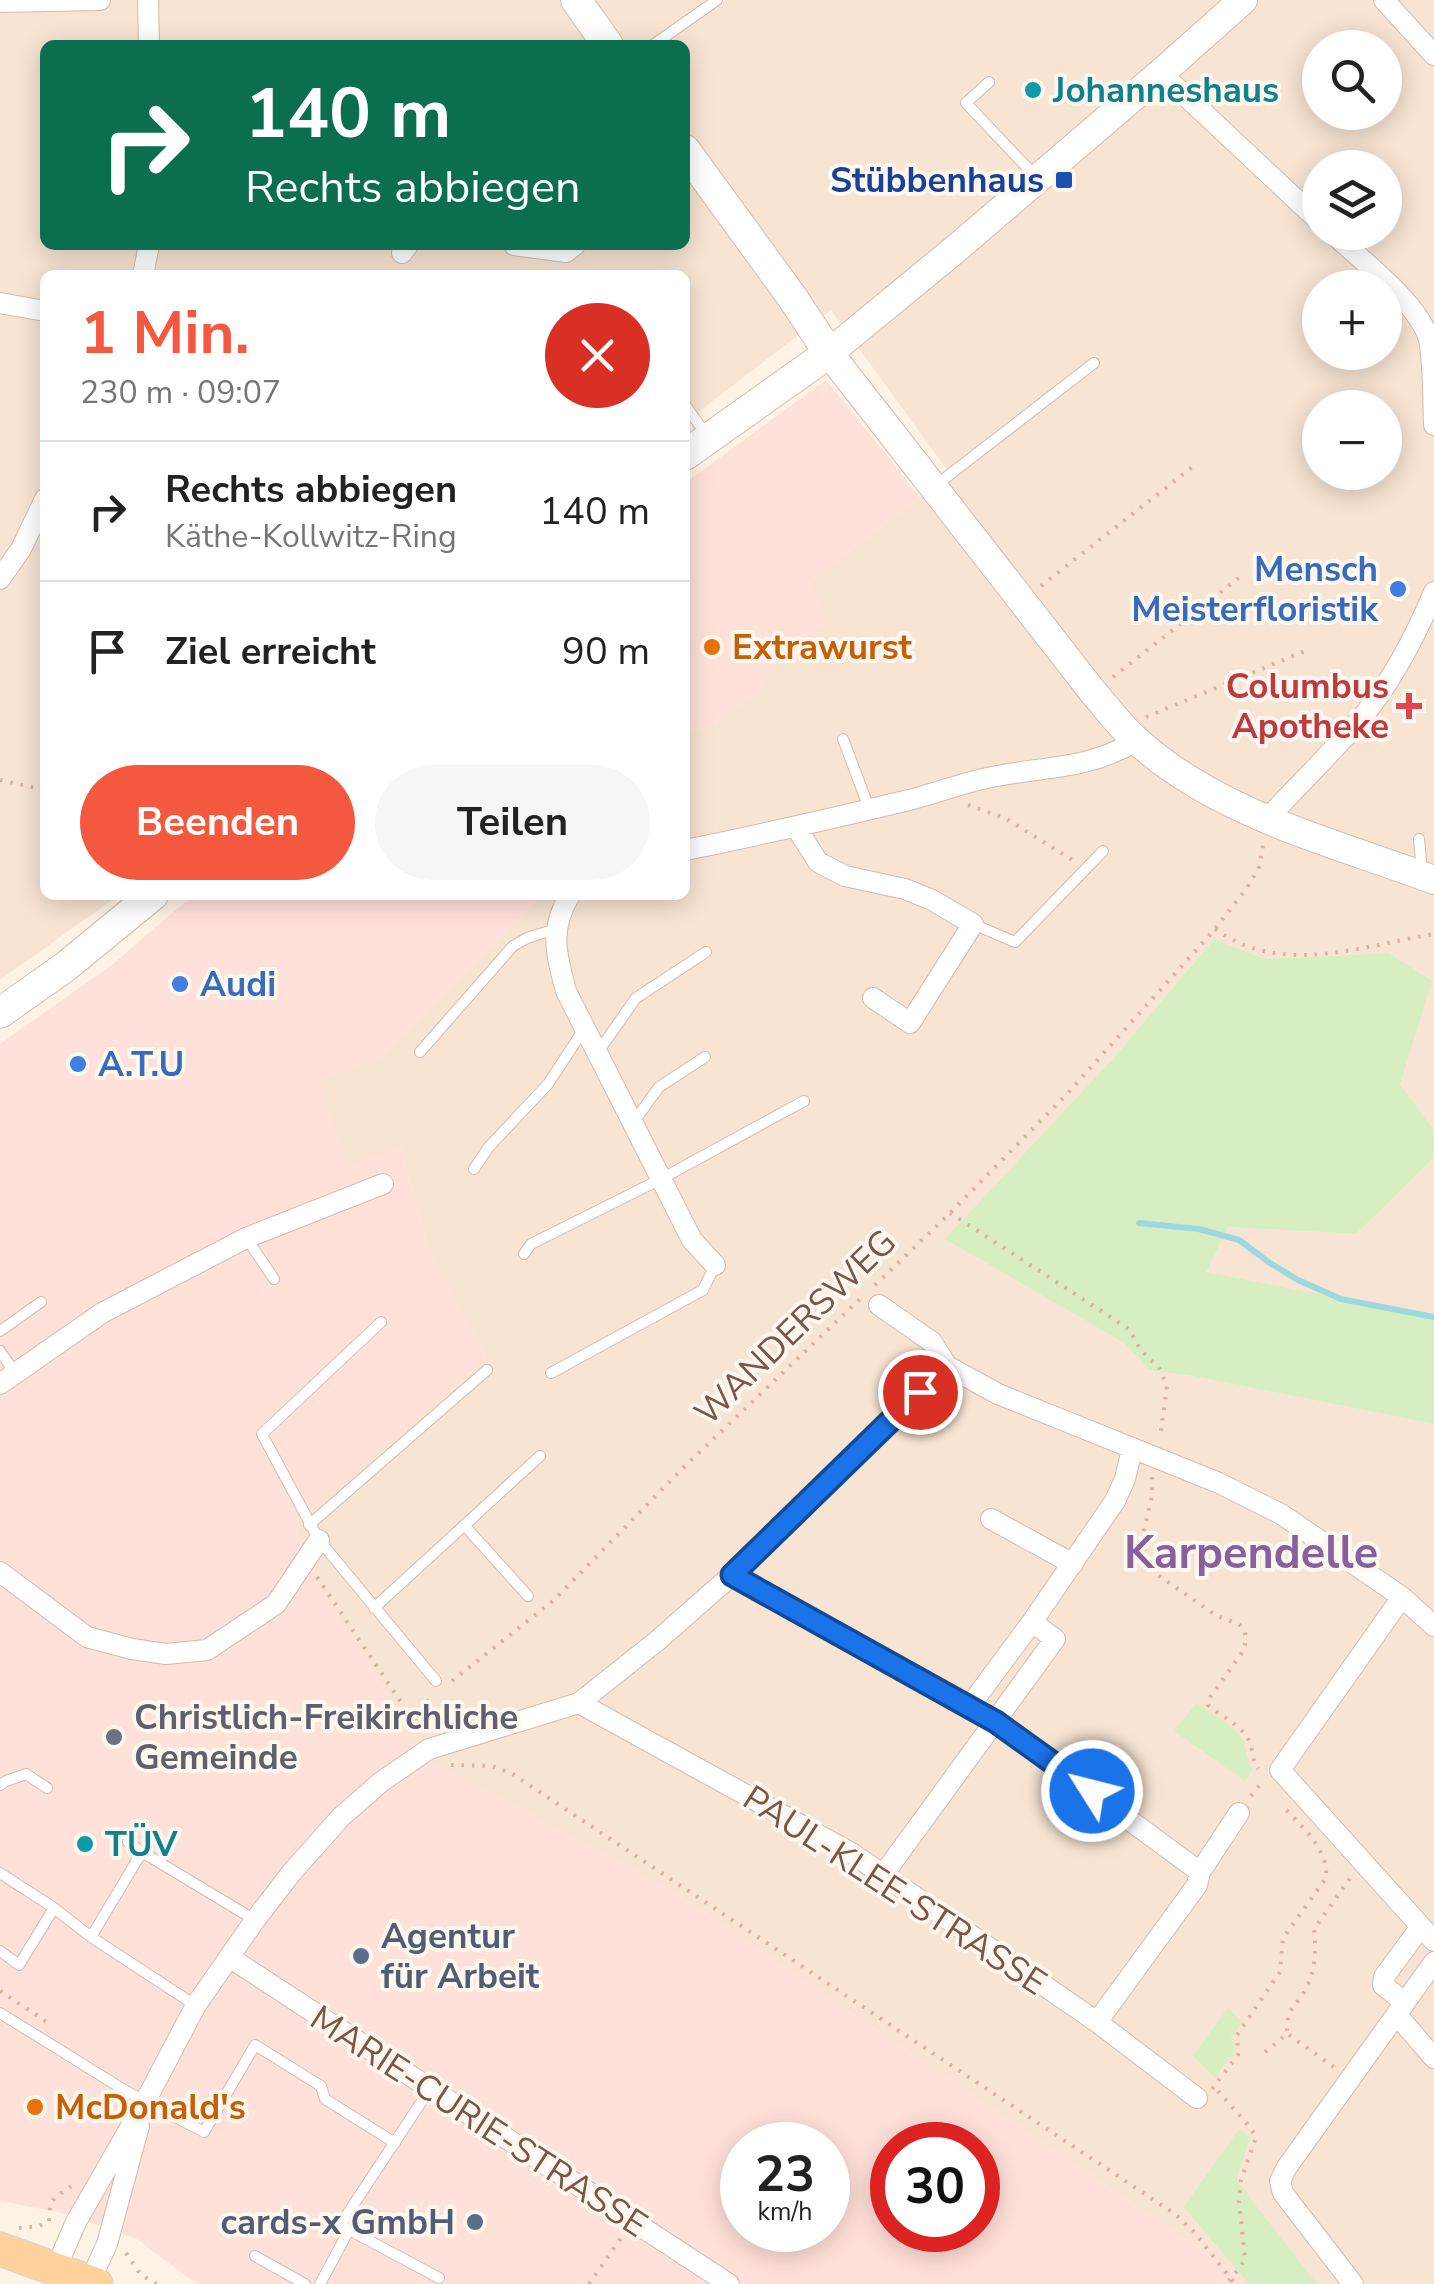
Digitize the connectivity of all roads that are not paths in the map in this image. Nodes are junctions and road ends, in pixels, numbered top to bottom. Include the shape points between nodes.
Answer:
1 (100, 0) edge
2 (148, 0) edge
3 (576, 0) edge
4 (717, 0) edge
5 (1243, 0) edge
6 (1384, 0) edge
7 (0, 2) edge
8 (150, 40) edge
9 (604, 40) edge
10 (660, 40) edge
11 (1434, 55) edge
12 (1161, 73) junction
13 (989, 82) dead end
14 (690, 160) edge
15 (1037, 179) junction
16 (1302, 205) edge
17 (1351, 250) edge
18 (0, 302) edge
19 (40, 310) edge
20 (830, 353) junction
21 (1094, 363) dead end
22 (690, 422) edge
23 (1434, 422) edge
24 (697, 447) edge
25 (934, 487) junction
26 (40, 508) edge
27 (0, 580) edge
28 (1434, 592) edge
29 (1130, 734) junction
30 (843, 739) dead end
31 (870, 809) junction
32 (1267, 819) junction
33 (796, 827) junction
34 (1419, 839) dead end
35 (690, 849) edge
36 (1103, 851) dead end
37 (1428, 878) edge
38 (147, 900) edge
39 (567, 900) edge
40 (974, 924) junction
41 (557, 929) junction
42 (706, 952) dead end
43 (873, 998) dead end
44 (0, 1013) edge
45 (584, 1028) junction
46 (420, 1052) dead end
47 (597, 1053) junction
48 (705, 1057) dead end
49 (804, 1102) dead end
50 (633, 1124) junction
51 (474, 1169) dead end
52 (661, 1179) junction
53 (383, 1184) dead end
54 (246, 1238) junction
55 (524, 1254) dead end
56 (715, 1264) joint
57 (274, 1279) dead end
58 (872, 1295) road end
59 (41, 1302) dead end
60 (381, 1322) dead end
61 (0, 1331) edge
62 (0, 1351) edge
63 (947, 1366) junction
64 (488, 1370) dead end
65 (551, 1372) dead end
66 (8, 1378) edge
67 (1145, 1454) junction
68 (540, 1456) dead end
69 (991, 1518) dead end
70 (464, 1526) junction
71 (314, 1533) junction
72 (1073, 1564) junction
73 (0, 1572) edge
74 (732, 1575) junction
75 (528, 1596) dead end
76 (1402, 1597) junction
77 (374, 1608) junction
78 (1032, 1622) junction
79 (1434, 1626) edge
80 (436, 1681) dead end
81 (580, 1704) junction
82 (970, 1706) junction
83 (996, 1722) junction
84 (0, 1785) edge
85 (46, 1788) dead end
86 (1239, 1813) road end
87 (128, 1842) dead end
88 (142, 1852) junction
89 (1200, 1872) junction
90 (0, 1873) edge
91 (883, 1875) junction
92 (54, 1908) junction
93 (255, 1920) junction
94 (1427, 1935) edge
95 (91, 1937) junction
96 (0, 1951) edge
97 (230, 1957) junction
98 (1434, 1962) edge
99 (196, 2006) junction
100 (1401, 2009) junction
101 (5, 2016) edge
102 (1097, 2022) junction
103 (1434, 2058) edge
104 (430, 2089) junction
105 (1206, 2093) road end
106 (146, 2102) junction
107 (395, 2143) junction
108 (350, 2230) junction
109 (0, 2249) edge
110 (255, 2256) dead end
111 (56, 2268) junction
112 (439, 2278) dead end
113 (93, 2283) edge
114 (305, 2284) edge
115 (320, 2284) edge
116 (730, 2284) edge
117 (1353, 2284) edge

1 - 7 street
2 - 8 street
3 - 9 main road
4 - 10 lane
5 - 12 street
6 - 11 street
12 - 15 street
12 - 16 street
13 - 15 lane via 966,103
14 - 20 main road
15 - 20 street
17 - 23 street via 1422,323 1432,351
18 - 19 street
20 - 24 main road
20 - 25 street
21 - 25 lane
22 - 24 lane
25 - 29 street
26 - 27 street
28 - 32 street via 1388,680 1326,768
29 - 31 street via 1112,755
29 - 32 street via 1175,770
30 - 31 lane
31 - 33 street
32 - 37 street
33 - 35 street
33 - 40 street via 818,862 845,876 905,889
34 - 37 lane
36 - 40 lane via 1015,942
38 - 44 main road
39 - 41 street
40 - 43 street via 910,1023
41 - 45 street via 566,991
41 - 46 lane via 513,946
42 - 47 lane via 636,998
45 - 47 street
45 - 51 lane via 548,1084
47 - 50 street
48 - 50 lane via 659,1087
49 - 52 lane
50 - 52 street
52 - 55 lane via 531,1244
52 - 56 street via 692,1240
53 - 54 street
54 - 57 lane
54 - 66 street via 102,1314
56 - 65 lane via 702,1290
58 - 63 street via 932,1342
59 - 61 lane
60 - 71 lane via 262,1434
62 - 66 lane
63 - 67 street
63 - 74 street
64 - 71 lane
67 - 72 street
67 - 76 street via 1281,1514
68 - 70 lane
69 - 72 street
70 - 75 lane
70 - 77 lane
71 - 73 street via 276,1604 207,1650 166,1654 88,1637
71 - 77 lane
72 - 78 street
74 - 81 street
74 - 82 street
76 - 79 street
76 - 94 street via 1280,1770
77 - 80 lane
78 - 82 street
78 - 83 street via 1054,1639
81 - 91 street, PAUL-KLEE-STRASSE
81 - 93 street via 429,1748 341,1817
82 - 83 street
83 - 89 street
83 - 91 street
84 - 85 lane via 26,1774
86 - 89 street
87 - 88 lane
88 - 93 lane
88 - 95 lane
89 - 102 street
90 - 92 lane
91 - 102 street, PAUL-KLEE-STRASSE
92 - 95 lane
92 - 96 lane via 20,1965
93 - 97 street
94 - 100 street via 1384,1976 1382,1985
95 - 99 lane
97 - 99 street
97 - 104 street, MARIE-CURIE-STRASSE
98 - 100 street
99 - 106 street
100 - 103 street
100 - 117 street via 1280,2181
101 - 106 lane
102 - 105 street, PAUL-KLEE-STRASSE
104 - 107 lane
104 - 116 street, MARIE-CURIE-STRASSE
106 - 107 lane via 204,2132 255,2045
106 - 111 street
106 - 113 street
107 - 108 lane via 340,2225
108 - 112 lane
108 - 115 lane
109 - 111 main road
110 - 114 lane
111 - 113 main road

